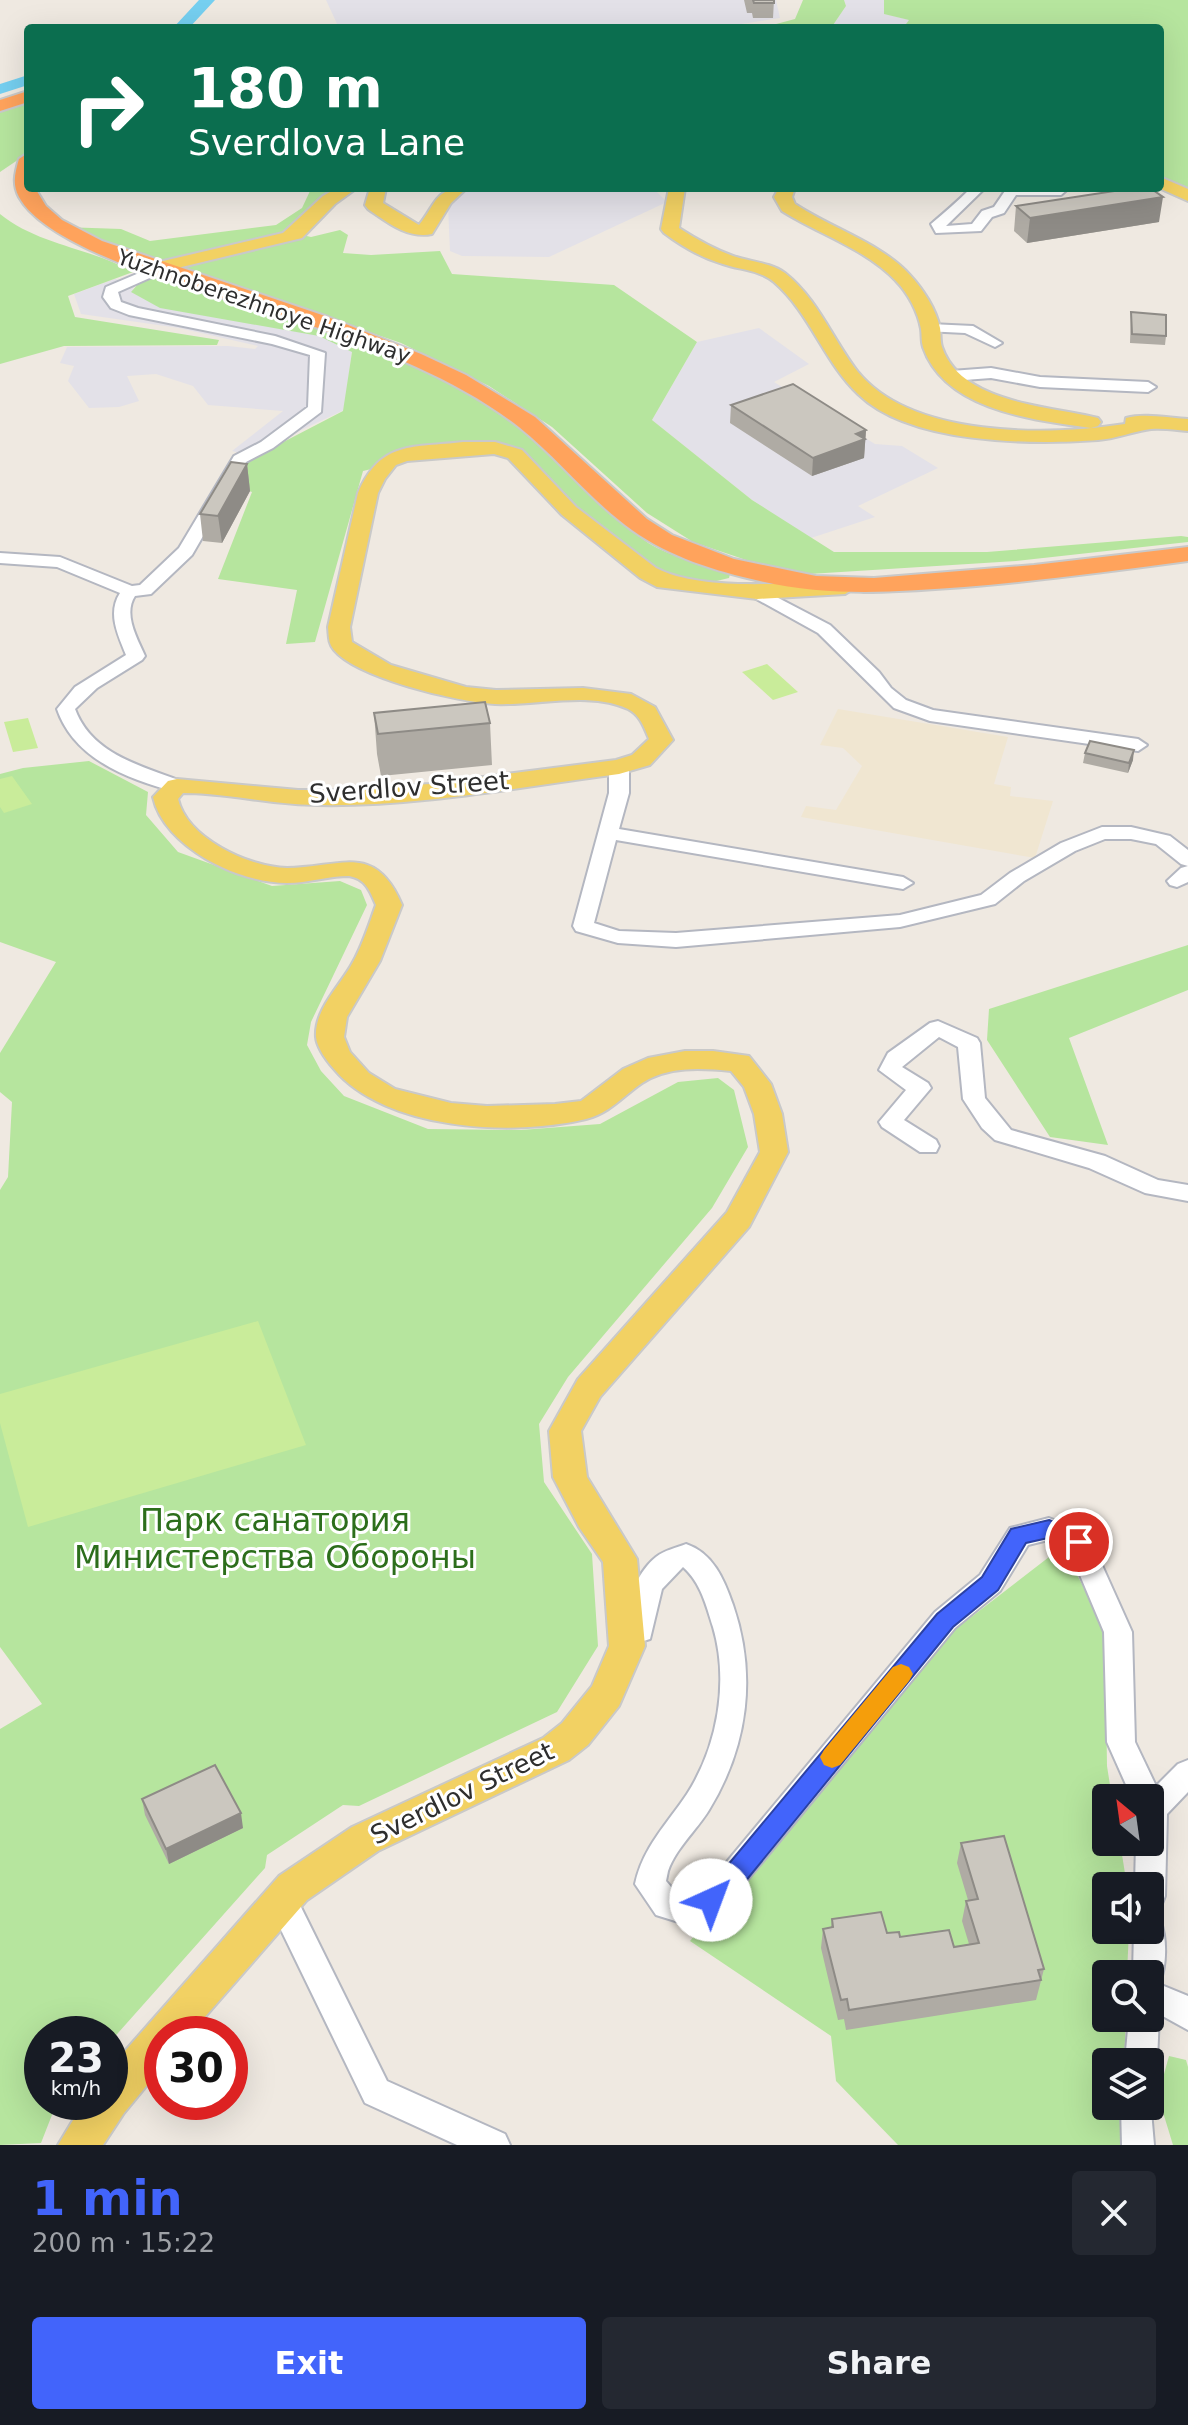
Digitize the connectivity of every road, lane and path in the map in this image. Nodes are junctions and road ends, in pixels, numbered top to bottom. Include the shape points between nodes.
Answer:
1 (24, 95) edge
2 (0, 104) edge
3 (24, 165) edge
4 (24, 168) edge
5 (1164, 184) edge
6 (342, 192) edge
7 (377, 192) edge
8 (454, 192) edge
9 (676, 192) edge
10 (786, 192) edge
11 (971, 192) edge
12 (1004, 192) edge
13 (1188, 196) edge
14 (157, 268) junction
15 (930, 328) junction
16 (995, 343) dead end
17 (951, 376) junction
18 (1148, 387) dead end
19 (1152, 422) junction
20 (1188, 425) edge
21 (1188, 552) edge
22 (0, 558) edge
23 (727, 578) junction
24 (774, 581) junction
25 (130, 591) junction
26 (1138, 745) dead end
27 (619, 767) junction
28 (177, 786) junction
29 (608, 833) junction
30 (1188, 860) edge
31 (903, 883) dead end
32 (928, 1146) dead end
33 (1188, 1193) edge
34 (606, 1695) junction
35 (1188, 1773) edge
36 (1141, 1784) edge
37 (1164, 1793) edge
38 (281, 1899) junction
39 (1164, 2001) edge
40 (1188, 2015) edge
41 (179, 2016) edge
42 (144, 2058) edge
43 (128, 2078) edge
44 (96, 2120) edge
45 (1137, 2120) edge
46 (79, 2145) edge
47 (494, 2145) edge
48 (1138, 2145) edge

1 - 2 highway
3 - 14 highway, Yuzhnoberezhnoye Highway via 11,174 6,193 22,218
4 - 14 highway, Yuzhnoberezhnoye Highway via 14,189 18,205 31,216
5 - 13 main road
6 - 14 main road via 289,237
7 - 8 main road via 374,205 420,231
9 - 19 main road via 670,229 677,237 779,277 864,391 906,416 969,430 1052,435 1121,432
10 - 15 main road via 784,203 793,210 900,274 923,305
11 - 12 street via 938,224 941,230 976,228 987,214 999,210
14 - 23 highway, Yuzhnoberezhnoye Highway via 428,364 523,419 643,528
14 - 24 highway, Yuzhnoberezhnoye Highway via 371,335 477,383 531,416 650,520 681,540
14 - 25 street, Yuzhnoberezhnoye Highway via 111,290 110,297 134,312 318,353 316,409 240,459 186,551 145,590
15 - 16 street via 968,329
15 - 17 main road via 932,345
17 - 18 street via 991,373 1039,382
17 - 19 main road via 982,396 1025,409 1091,422
19 - 20 main road
21 - 24 highway, Yuzhnoberezhnoye Highway via 939,577
21 - 24 highway, Yuzhnoberezhnoye Highway via 1009,576 850,586
22 - 25 street via 60,562
23 - 24 main road, Sverdlov Street
23 - 27 main road, Sverdlov Street via 671,584 648,573 569,511 523,460 505,450 414,452 389,461 375,477 339,627 342,646 357,660 380,669 479,696 631,702 651,716 661,740 641,760
24 - 26 street via 760,596 824,629 900,704 930,715
25 - 28 street via 122,603 124,627 136,656 72,698 66,709 68,722 86,745
27 - 28 main road, Sverdlov Street via 393,794 314,798
27 - 29 street via 619,793
28 - 34 main road, Sverdlov Street via 165,797 165,811 195,844 279,875 341,868 379,880 389,905 367,960 334,1017 330,1040 360,1083 394,1101 439,1113 587,1110 636,1074 702,1059 739,1063 757,1084 774,1152 738,1219 589,1388 565,1431 570,1477 620,1559 627,1646
29 - 30 street via 583,926 618,937 676,940 900,921 988,900 1068,847 1102,833 1163,840
29 - 31 street
32 - 33 street via 890,1122 920,1088 890,1070 896,1058 938,1028 969,1043 974,1099 1003,1135 1097,1162 1153,1187
34 - 36 street via 617,1696 640,1655 639,1608 659,1569 671,1558 686,1555 704,1567 730,1635 734,1691 725,1747 698,1801 668,1838 650,1884 668,1906 694,1908 731,1880 945,1620 990,1583 1019,1536 1049,1529 1079,1542 1118,1632 1121,1742
34 - 38 main road, Sverdlov Street via 556,1749 365,1839
35 - 37 street
38 - 41 main road, Sverdlov Street
38 - 47 street via 376,2092
39 - 40 street
42 - 43 main road, Sverdlov Street
44 - 46 main road, Sverdlov Street
45 - 48 street

